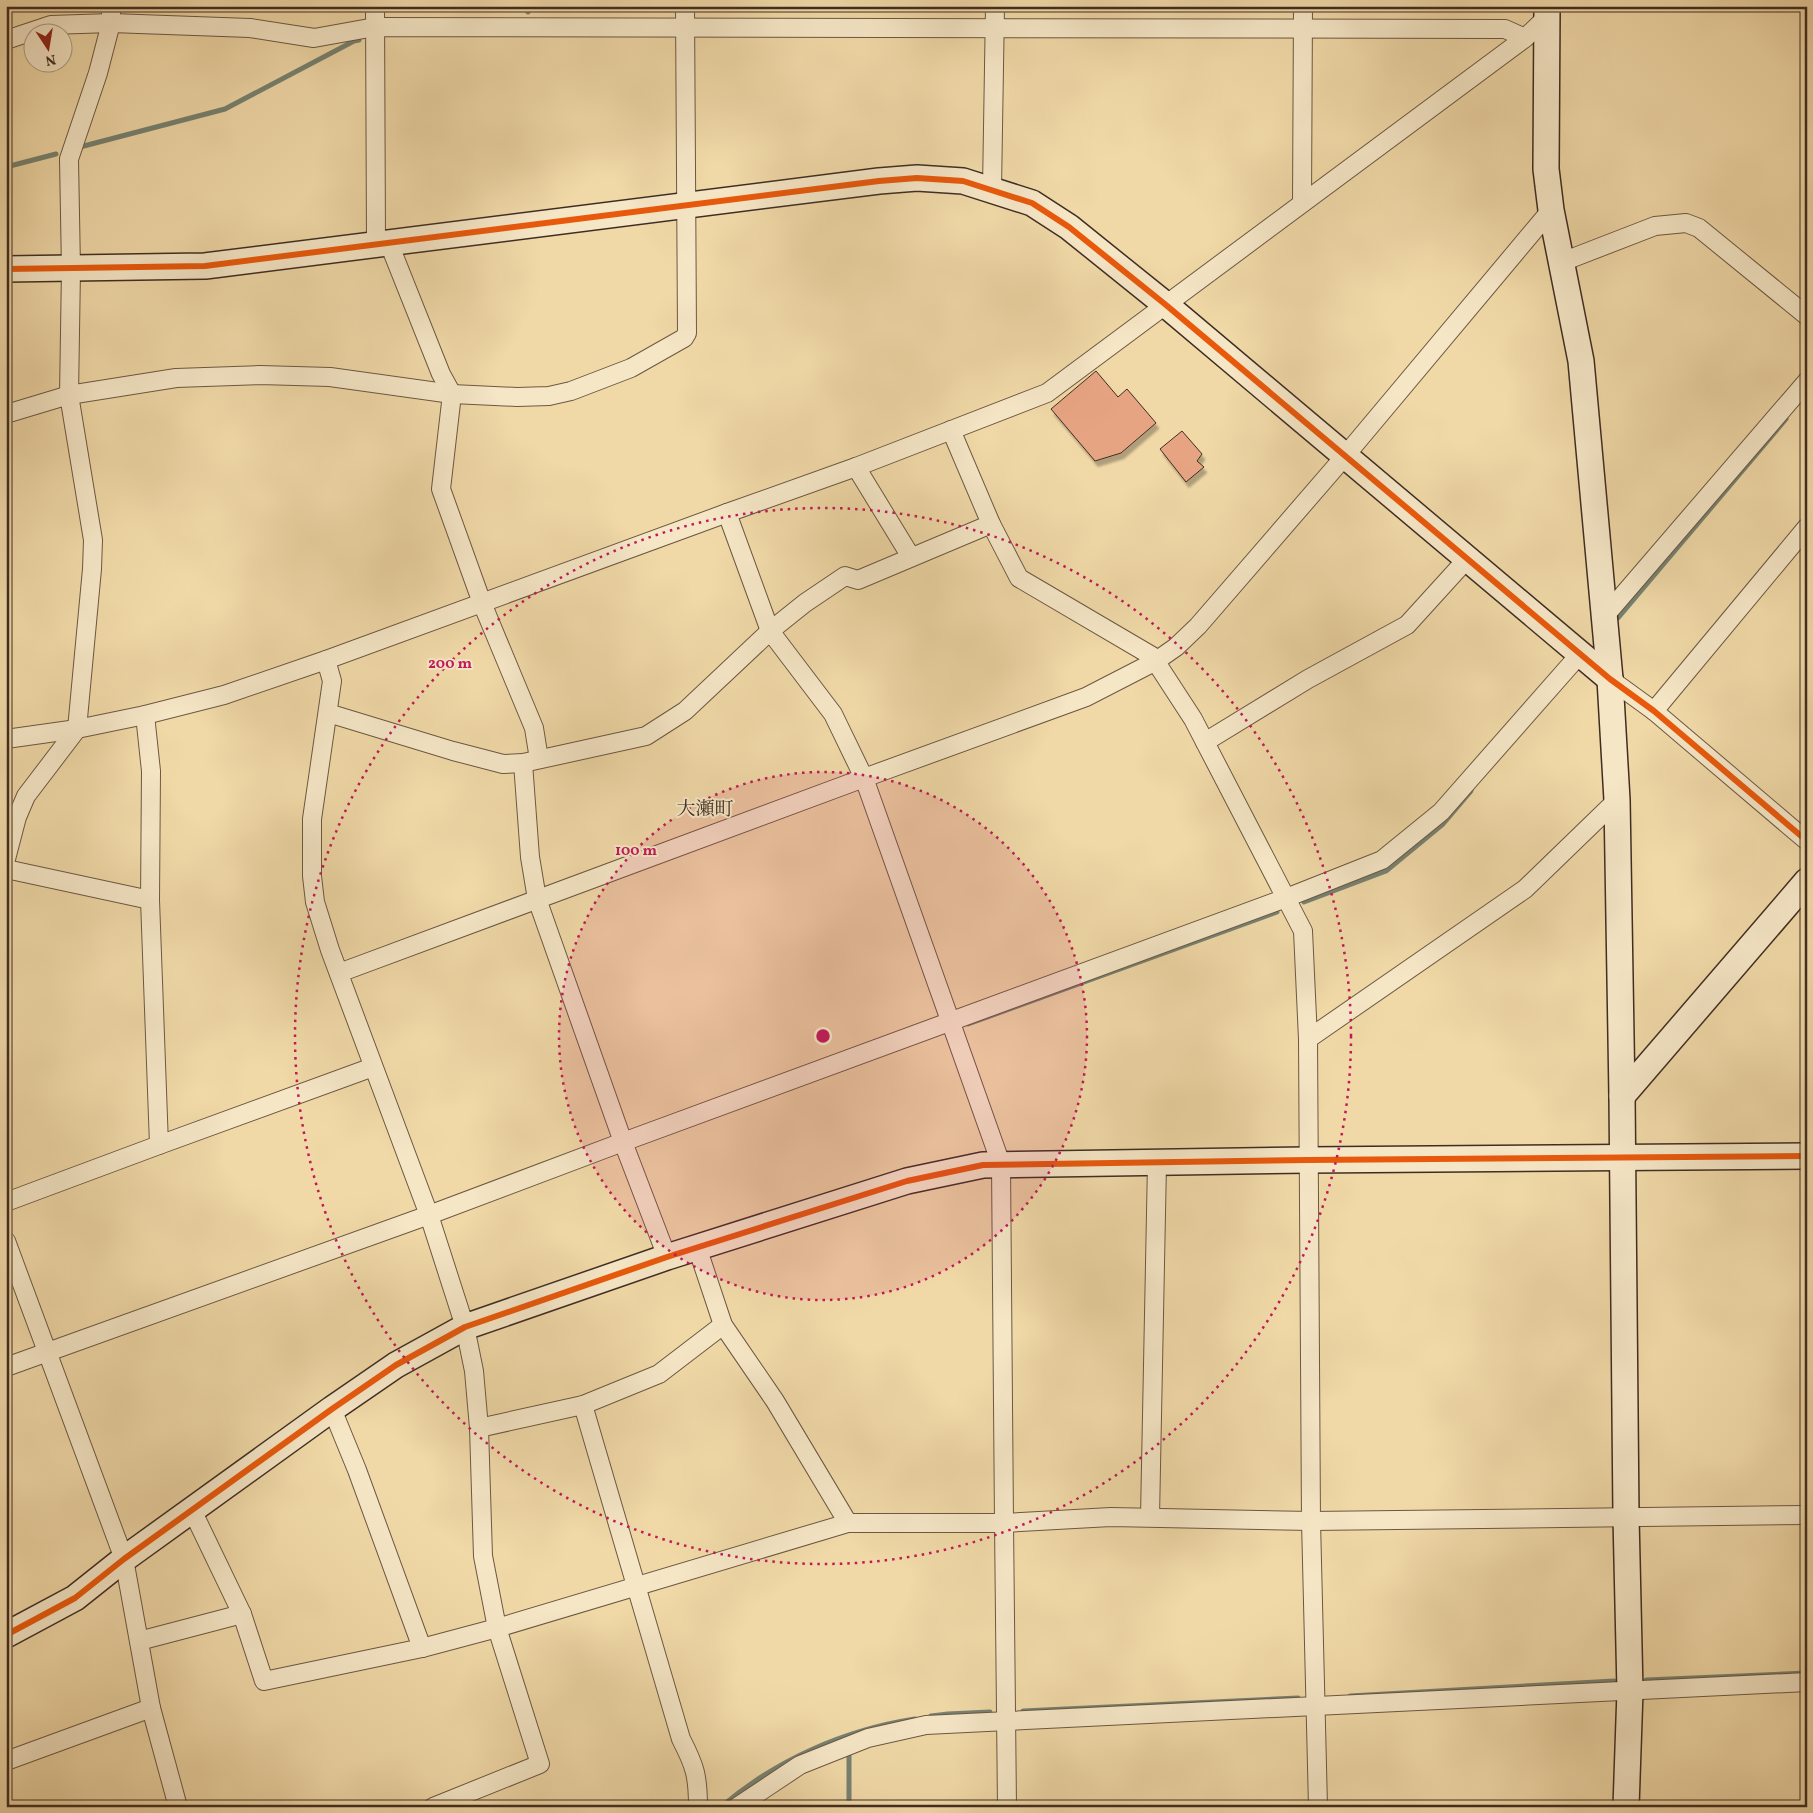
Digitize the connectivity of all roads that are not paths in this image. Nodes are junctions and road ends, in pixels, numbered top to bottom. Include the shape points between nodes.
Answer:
1 (375, 6) edge
2 (685, 6) edge
3 (995, 6) edge
4 (1303, 6) edge
5 (1552, 10) edge
6 (111, 14) edge
7 (375, 26) junction
8 (684, 28) junction
9 (994, 28) junction
10 (1302, 28) junction
11 (1524, 38) junction
12 (6, 40) edge
13 (992, 189) junction
14 (1302, 203) junction
15 (686, 204) junction
16 (1551, 210) junction
17 (382, 242) junction
18 (1562, 262) junction
19 (6, 268) edge
20 (71, 269) junction
21 (1166, 305) junction
22 (1807, 316) edge
23 (1807, 381) edge
24 (452, 394) junction
25 (69, 395) junction
26 (6, 414) edge
27 (951, 430) junction
28 (1345, 456) junction
29 (856, 467) junction
30 (727, 513) junction
31 (991, 524) junction
32 (1807, 527) edge
33 (911, 557) junction
34 (1467, 559) junction
35 (482, 603) junction
36 (1604, 618) junction
37 (770, 631) junction
38 (1580, 654) junction
39 (326, 660) junction
40 (1156, 661) junction
41 (1610, 680) junction
42 (1654, 711) junction
43 (328, 713) junction
44 (145, 715) junction
45 (77, 729) junction
46 (6, 739) edge
47 (1205, 742) junction
48 (531, 761) junction
49 (864, 778) junction
50 (1617, 800) junction
51 (1807, 841) edge
52 (6, 859) edge
53 (6, 868) edge
54 (1807, 881) edge
55 (1286, 898) junction
56 (537, 899) junction
57 (150, 900) junction
58 (339, 973) junction
59 (952, 1022) junction
60 (1308, 1039) junction
61 (373, 1067) junction
62 (1622, 1096) junction
63 (622, 1142) junction
64 (159, 1145) junction
65 (1807, 1156) edge
66 (1622, 1157) junction
67 (1308, 1160) junction
68 (1157, 1163) junction
69 (1001, 1164) junction
70 (6, 1202) edge
71 (429, 1215) junction
72 (6, 1241) edge
73 (697, 1247) junction
74 (667, 1257) junction
75 (723, 1325) junction
76 (465, 1327) junction
77 (47, 1351) junction
78 (6, 1366) edge
79 (582, 1405) junction
80 (332, 1409) junction
81 (479, 1428) junction
82 (192, 1510) junction
83 (1807, 1515) edge
84 (1150, 1517) junction
85 (1626, 1517) junction
86 (1311, 1521) junction
87 (848, 1523) junction
88 (1004, 1523) junction
89 (124, 1559) junction
90 (636, 1588) junction
91 (242, 1614) junction
92 (498, 1628) junction
93 (6, 1635) edge
94 (139, 1641) junction
95 (422, 1648) junction
96 (1807, 1682) edge
97 (1630, 1690) junction
98 (1316, 1706) junction
99 (151, 1708) junction
100 (1006, 1721) junction
101 (6, 1761) edge
102 (178, 1807) edge
103 (433, 1807) edge
104 (698, 1807) edge
105 (737, 1807) edge
106 (1007, 1807) edge
107 (1318, 1807) edge
108 (1626, 1807) edge

1 - 7 street
2 - 8 street
3 - 9 street
4 - 10 street
5 - 11 street
5 - 16 street via 1546,168
6 - 7 street via 314,38
6 - 12 street via 51,25
6 - 20 street via 98,73 69,159
7 - 8 street
7 - 17 street
8 - 9 street
8 - 15 street
9 - 10 street
9 - 13 street
10 - 11 street via 1505,29
10 - 14 street
11 - 14 street
13 - 15 street via 963,181 917,178
13 - 21 street via 1032,204 1069,227
14 - 21 street
15 - 17 street
15 - 24 street via 684,338 631,368 571,391 549,396 517,397
16 - 18 street
16 - 28 street
17 - 20 street via 205,266
17 - 24 street
18 - 22 street via 1655,226 1686,223 1699,228
18 - 36 street via 1581,360
19 - 20 street
20 - 25 street
21 - 27 street via 1047,393
21 - 28 street
23 - 36 street
24 - 25 street via 330,377 260,375 176,378
24 - 35 street via 441,489
25 - 26 street
25 - 45 street via 93,540
27 - 29 street
27 - 31 street
28 - 34 street
28 - 40 street via 1198,626
29 - 30 street
29 - 33 street
30 - 35 street
30 - 37 street
31 - 33 street
31 - 40 street via 1019,578
32 - 42 street
33 - 37 street via 858,580 846,576
34 - 38 street
34 - 47 street via 1407,625 1308,679
35 - 39 street
35 - 48 street via 534,728
36 - 41 street
37 - 48 street via 685,712 646,736
37 - 49 street via 833,714
38 - 41 street
38 - 55 street via 1442,812 1382,860
39 - 43 street via 332,681
39 - 44 street via 224,695
40 - 47 street
40 - 49 street via 1086,697
41 - 42 street
41 - 50 street
42 - 51 street
43 - 48 street via 494,762
43 - 58 street via 312,819 312,876 315,902
44 - 45 street
44 - 57 street via 151,771
45 - 46 street
45 - 52 street via 26,796
47 - 55 street
48 - 56 street via 530,857
49 - 56 street
49 - 59 street
50 - 60 street via 1526,889
50 - 62 street
53 - 57 street
54 - 62 street
55 - 59 street
55 - 60 street via 1303,932
56 - 58 street
56 - 63 street
57 - 64 street
58 - 61 street
59 - 63 street
59 - 69 street
60 - 67 street
61 - 64 street
61 - 71 street
62 - 66 street
63 - 71 street
63 - 74 street
64 - 70 street
65 - 66 street
66 - 67 street
66 - 85 street
67 - 68 street
67 - 86 street
68 - 69 street
68 - 84 street
69 - 73 street via 983,1164 907,1181
69 - 88 street
71 - 76 street
71 - 77 street
72 - 77 street
73 - 74 street
73 - 75 street
74 - 76 street
75 - 79 street via 659,1374
75 - 87 street via 775,1401
76 - 80 street via 396,1365
76 - 81 street via 474,1372
77 - 78 street
77 - 89 street
79 - 81 street
79 - 90 street
80 - 82 street
80 - 95 street
81 - 92 street via 483,1556
82 - 89 street
82 - 91 street
83 - 85 street
84 - 86 street
84 - 88 street
85 - 86 street
85 - 97 street
86 - 98 street
87 - 88 street
87 - 90 street
88 - 100 street
89 - 93 street via 75,1598
89 - 94 street
90 - 92 street
90 - 104 street via 681,1739 697,1777
91 - 94 street
91 - 95 street via 264,1681
92 - 95 street
92 - 103 street via 540,1764
94 - 99 street
96 - 97 street
97 - 98 street
97 - 108 street
98 - 100 street
98 - 107 street
99 - 101 street
99 - 102 street
100 - 105 street via 926,1724 868,1738 800,1765
100 - 106 street

